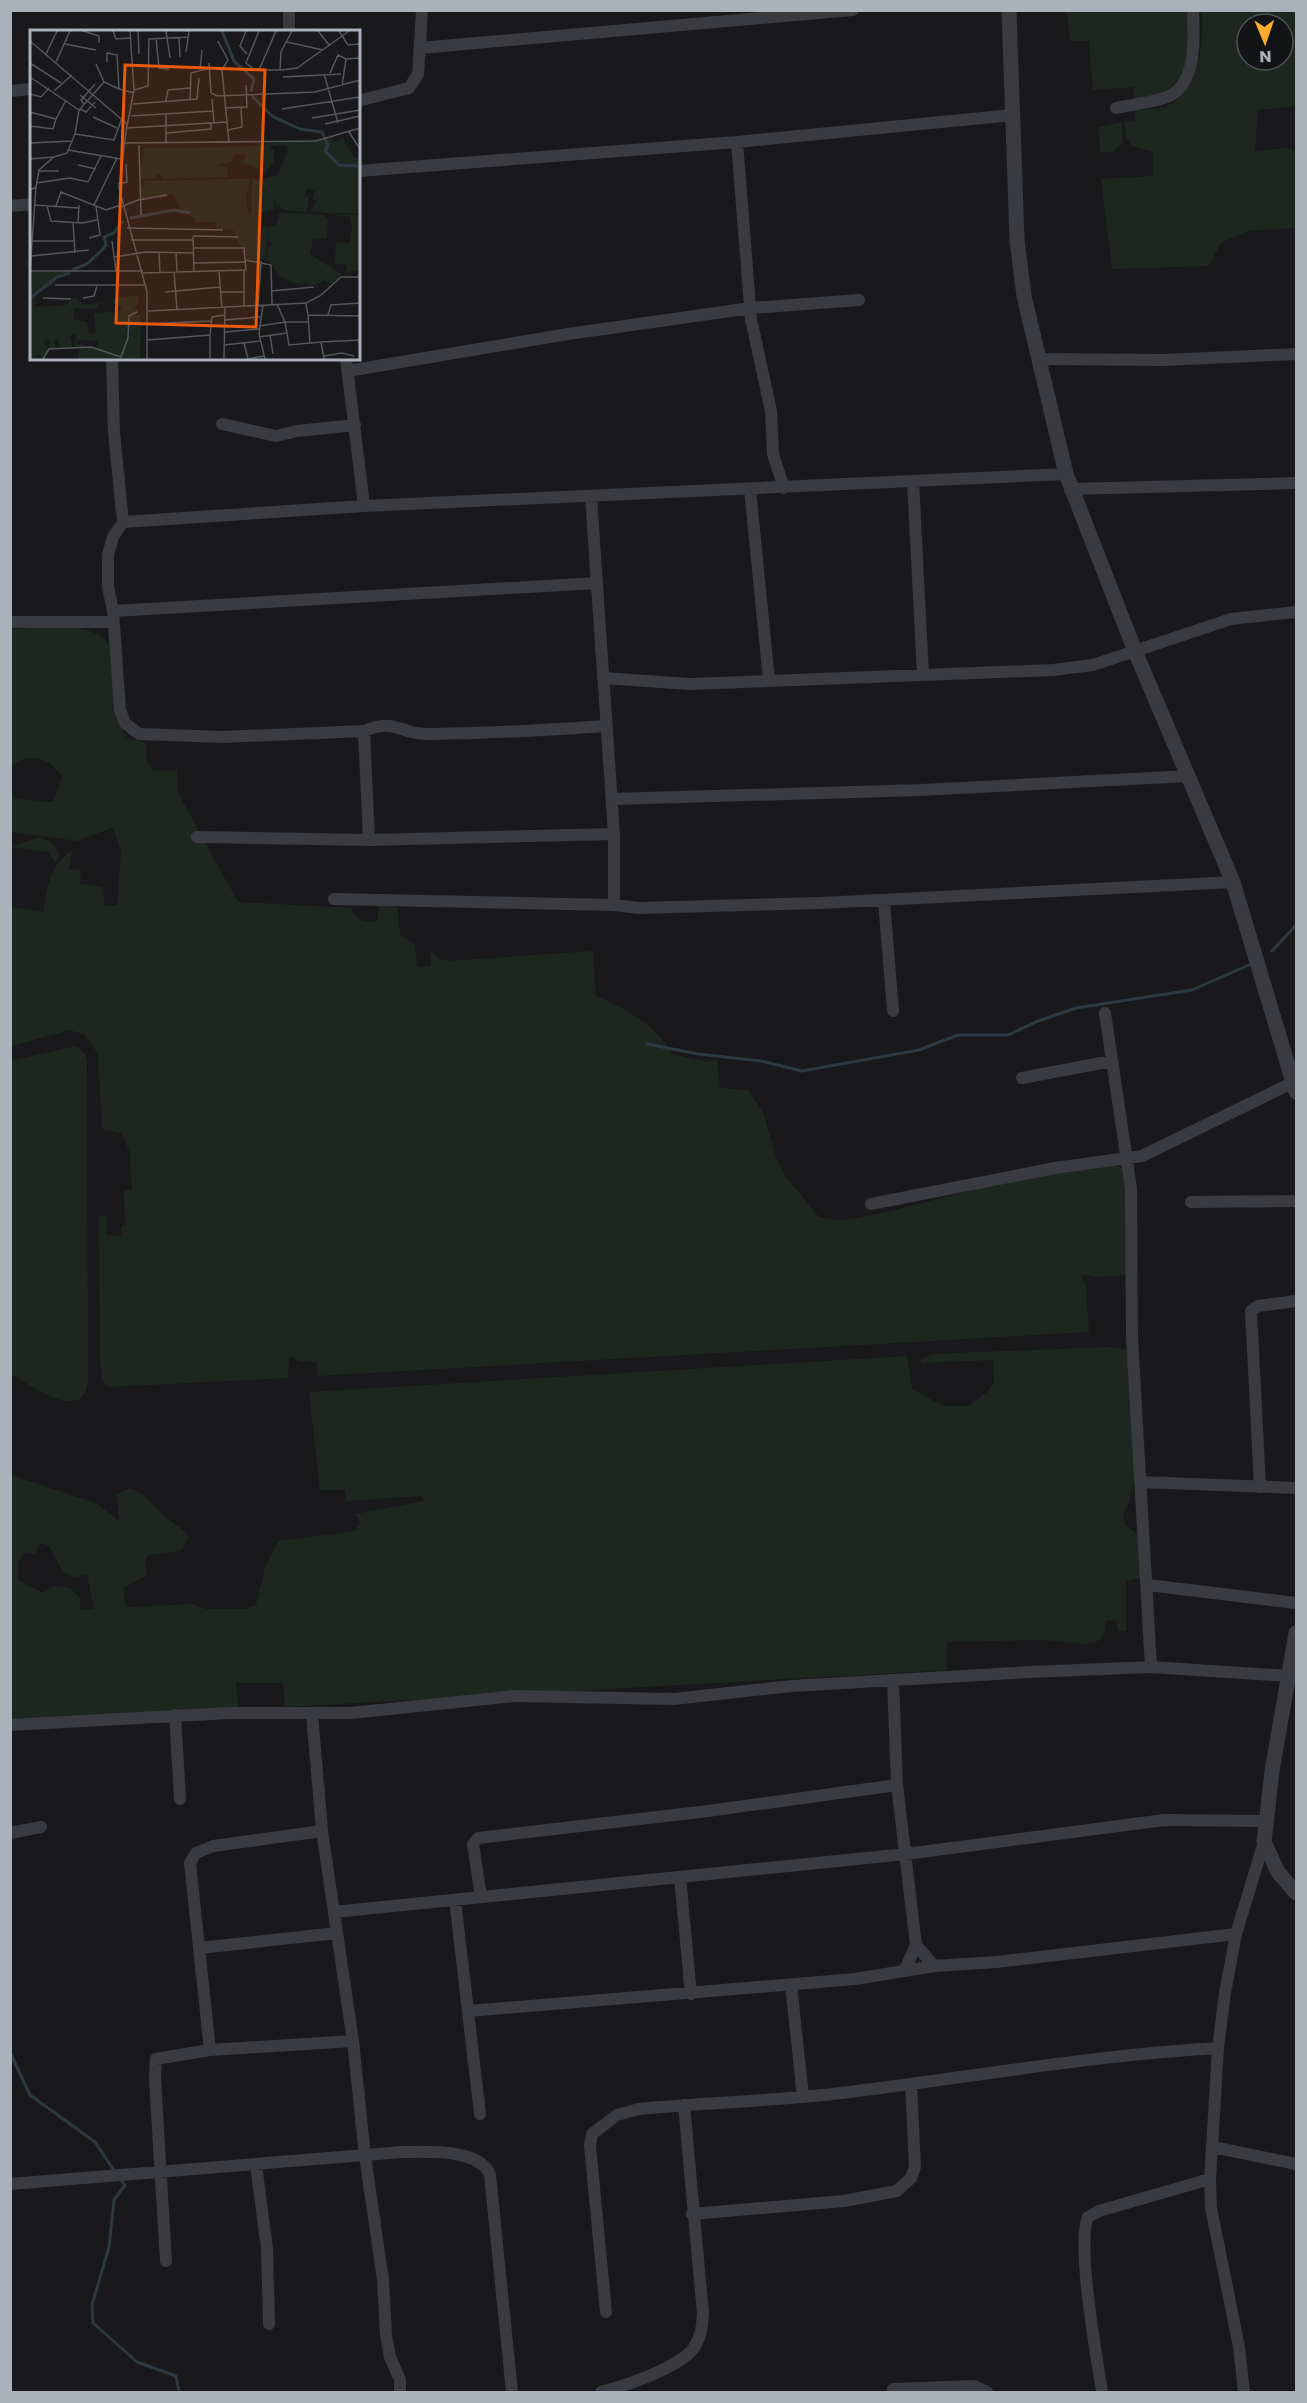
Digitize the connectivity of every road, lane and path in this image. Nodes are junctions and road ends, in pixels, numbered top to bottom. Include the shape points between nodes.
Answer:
1 (289, 10) edge
2 (422, 10) edge
3 (853, 10) edge
4 (1009, 10) edge
5 (1193, 10) edge
6 (289, 30) edge
7 (420, 48) junction
8 (30, 89) edge
9 (10, 91) edge
10 (360, 100) edge
11 (1116, 108) dead end
12 (1014, 115) junction
13 (738, 142) junction
14 (360, 171) edge
15 (30, 204) edge
16 (10, 206) edge
17 (859, 300) dead end
18 (751, 308) junction
19 (1296, 354) edge
20 (1038, 359) junction
21 (112, 360) edge
22 (347, 365) edge
23 (222, 424) dead end
24 (355, 425) junction
25 (913, 481) junction
26 (1068, 482) junction
27 (1296, 483) edge
28 (783, 488) junction
29 (750, 489) junction
30 (591, 497) junction
31 (364, 506) junction
32 (123, 522) junction
33 (597, 583) junction
34 (1296, 612) edge
35 (112, 616) junction
36 (10, 622) edge
37 (1135, 651) junction
38 (923, 675) junction
39 (603, 678) junction
40 (769, 680) junction
41 (605, 726) junction
42 (364, 731) junction
43 (1188, 777) junction
44 (612, 798) junction
45 (614, 834) junction
46 (197, 837) dead end
47 (369, 840) junction
48 (1233, 882) junction
49 (334, 899) dead end
50 (884, 901) junction
51 (614, 905) junction
52 (893, 1011) dead end
53 (1105, 1013) dead end
54 (1112, 1061) junction
55 (1022, 1078) dead end
56 (1295, 1087) edge
57 (1127, 1159) junction
58 (1296, 1201) edge
59 (1191, 1202) dead end
60 (871, 1204) dead end
61 (1296, 1301) edge
62 (1140, 1482) junction
63 (1260, 1487) junction
64 (1296, 1488) edge
65 (1148, 1585) junction
66 (1296, 1603) edge
67 (1296, 1633) edge
68 (1151, 1667) junction
69 (1288, 1676) junction
70 (893, 1680) junction
71 (312, 1713) junction
72 (175, 1715) junction
73 (10, 1725) edge
74 (897, 1785) junction
75 (180, 1799) dead end
76 (1265, 1821) junction
77 (41, 1827) dead end
78 (322, 1831) junction
79 (10, 1833) edge
80 (1264, 1842) junction
81 (906, 1854) junction
82 (680, 1877) junction
83 (1296, 1893) edge
84 (481, 1897) junction
85 (455, 1900) junction
86 (334, 1912) junction
87 (337, 1933) junction
88 (1236, 1934) junction
89 (916, 1945) junction
90 (200, 1948) junction
91 (934, 1966) junction
92 (905, 1970) junction
93 (791, 1985) junction
94 (691, 1994) junction
95 (468, 2011) junction
96 (354, 2041) junction
97 (1218, 2048) junction
98 (210, 2050) junction
99 (911, 2084) junction
100 (803, 2096) junction
101 (684, 2104) junction
102 (480, 2114) dead end
103 (1213, 2147) junction
104 (365, 2156) junction
105 (1296, 2164) edge
106 (256, 2166) junction
107 (160, 2173) junction
108 (1210, 2179) junction
109 (10, 2184) edge
110 (692, 2214) junction
111 (166, 2261) dead end
112 (606, 2312) dead end
113 (269, 2324) dead end
114 (893, 2389) dead end
115 (400, 2392) edge
116 (512, 2392) edge
117 (604, 2392) edge
118 (987, 2392) edge
119 (1102, 2392) edge
120 (1244, 2392) edge

1 - 6 street
2 - 7 street
3 - 7 street
4 - 12 street
5 - 11 street via 1194,42 1183,83 1169,96
7 - 10 street via 418,74 409,88
8 - 9 street
12 - 13 street
12 - 20 street via 1017,240
13 - 14 street
13 - 18 street
15 - 16 street
17 - 18 street
18 - 22 street
18 - 28 street via 771,411 773,454
19 - 20 street via 1165,360
20 - 26 street
21 - 32 street
22 - 24 street
23 - 24 street via 276,436 297,430
24 - 31 street
25 - 26 street
25 - 28 street
25 - 38 street
26 - 27 street
26 - 37 street
28 - 29 street
29 - 30 street
29 - 40 street
30 - 31 street
30 - 33 street
31 - 32 street
32 - 35 street via 108,555
33 - 35 street
33 - 39 street
34 - 37 street via 1231,619
35 - 36 street
35 - 42 street via 120,710 125,723 139,734 222,737
37 - 38 street via 1093,665 1053,670
37 - 43 street
38 - 40 street
39 - 40 street via 680,684
39 - 41 street
41 - 42 street via 422,734 397,725 377,725
41 - 44 street
42 - 47 street
43 - 44 street via 921,790
43 - 48 street
44 - 45 street
45 - 47 street
45 - 51 street
46 - 47 street
48 - 50 street
48 - 56 street
49 - 51 street
50 - 51 street via 638,908
50 - 52 street
53 - 54 street
54 - 55 street
54 - 57 street
56 - 57 street via 1159,1149
57 - 60 street via 1054,1168
57 - 62 street
58 - 59 street
61 - 63 street via 1258,1306 1251,1311
62 - 63 street
62 - 65 street
63 - 64 street
65 - 66 street
65 - 68 street
67 - 69 street
68 - 69 street
68 - 70 street
69 - 76 street
70 - 71 street via 792,1686 674,1700 514,1696 378,1712
70 - 74 street
71 - 72 street
71 - 78 street
72 - 73 street
72 - 75 street
74 - 81 street
74 - 84 street via 478,1838 473,1844
76 - 80 street
76 - 81 street via 1164,1820
77 - 79 street
78 - 86 street
78 - 90 street via 213,1846 196,1853 189,1869
80 - 83 street via 1278,1872
80 - 88 street
81 - 82 street
81 - 89 street
82 - 84 street
82 - 94 street
84 - 85 street
85 - 86 street
85 - 95 street
86 - 87 street
87 - 90 street
87 - 96 street
88 - 91 street
88 - 97 street
89 - 91 street
89 - 92 street
90 - 98 street
91 - 92 street
92 - 93 street
93 - 94 street
93 - 100 street
94 - 95 street
95 - 102 street
96 - 98 street
96 - 104 street
97 - 99 street via 1126,2055
97 - 103 street
98 - 107 street via 156,2059
99 - 100 street
99 - 110 street via 915,2171 897,2191 844,2201
100 - 101 street
101 - 110 street
101 - 112 street via 617,2115 592,2134
103 - 105 street
103 - 108 street
104 - 106 street
104 - 115 street via 383,2280 388,2349 400,2380
104 - 116 street via 402,2152 462,2155 488,2168
106 - 107 street
106 - 113 street via 267,2249
107 - 109 street
107 - 111 street
108 - 119 street via 1099,2211 1086,2221 1086,2279
108 - 120 street via 1211,2208
110 - 117 street via 703,2314 698,2342 688,2355 674,2363
114 - 118 street via 974,2386

